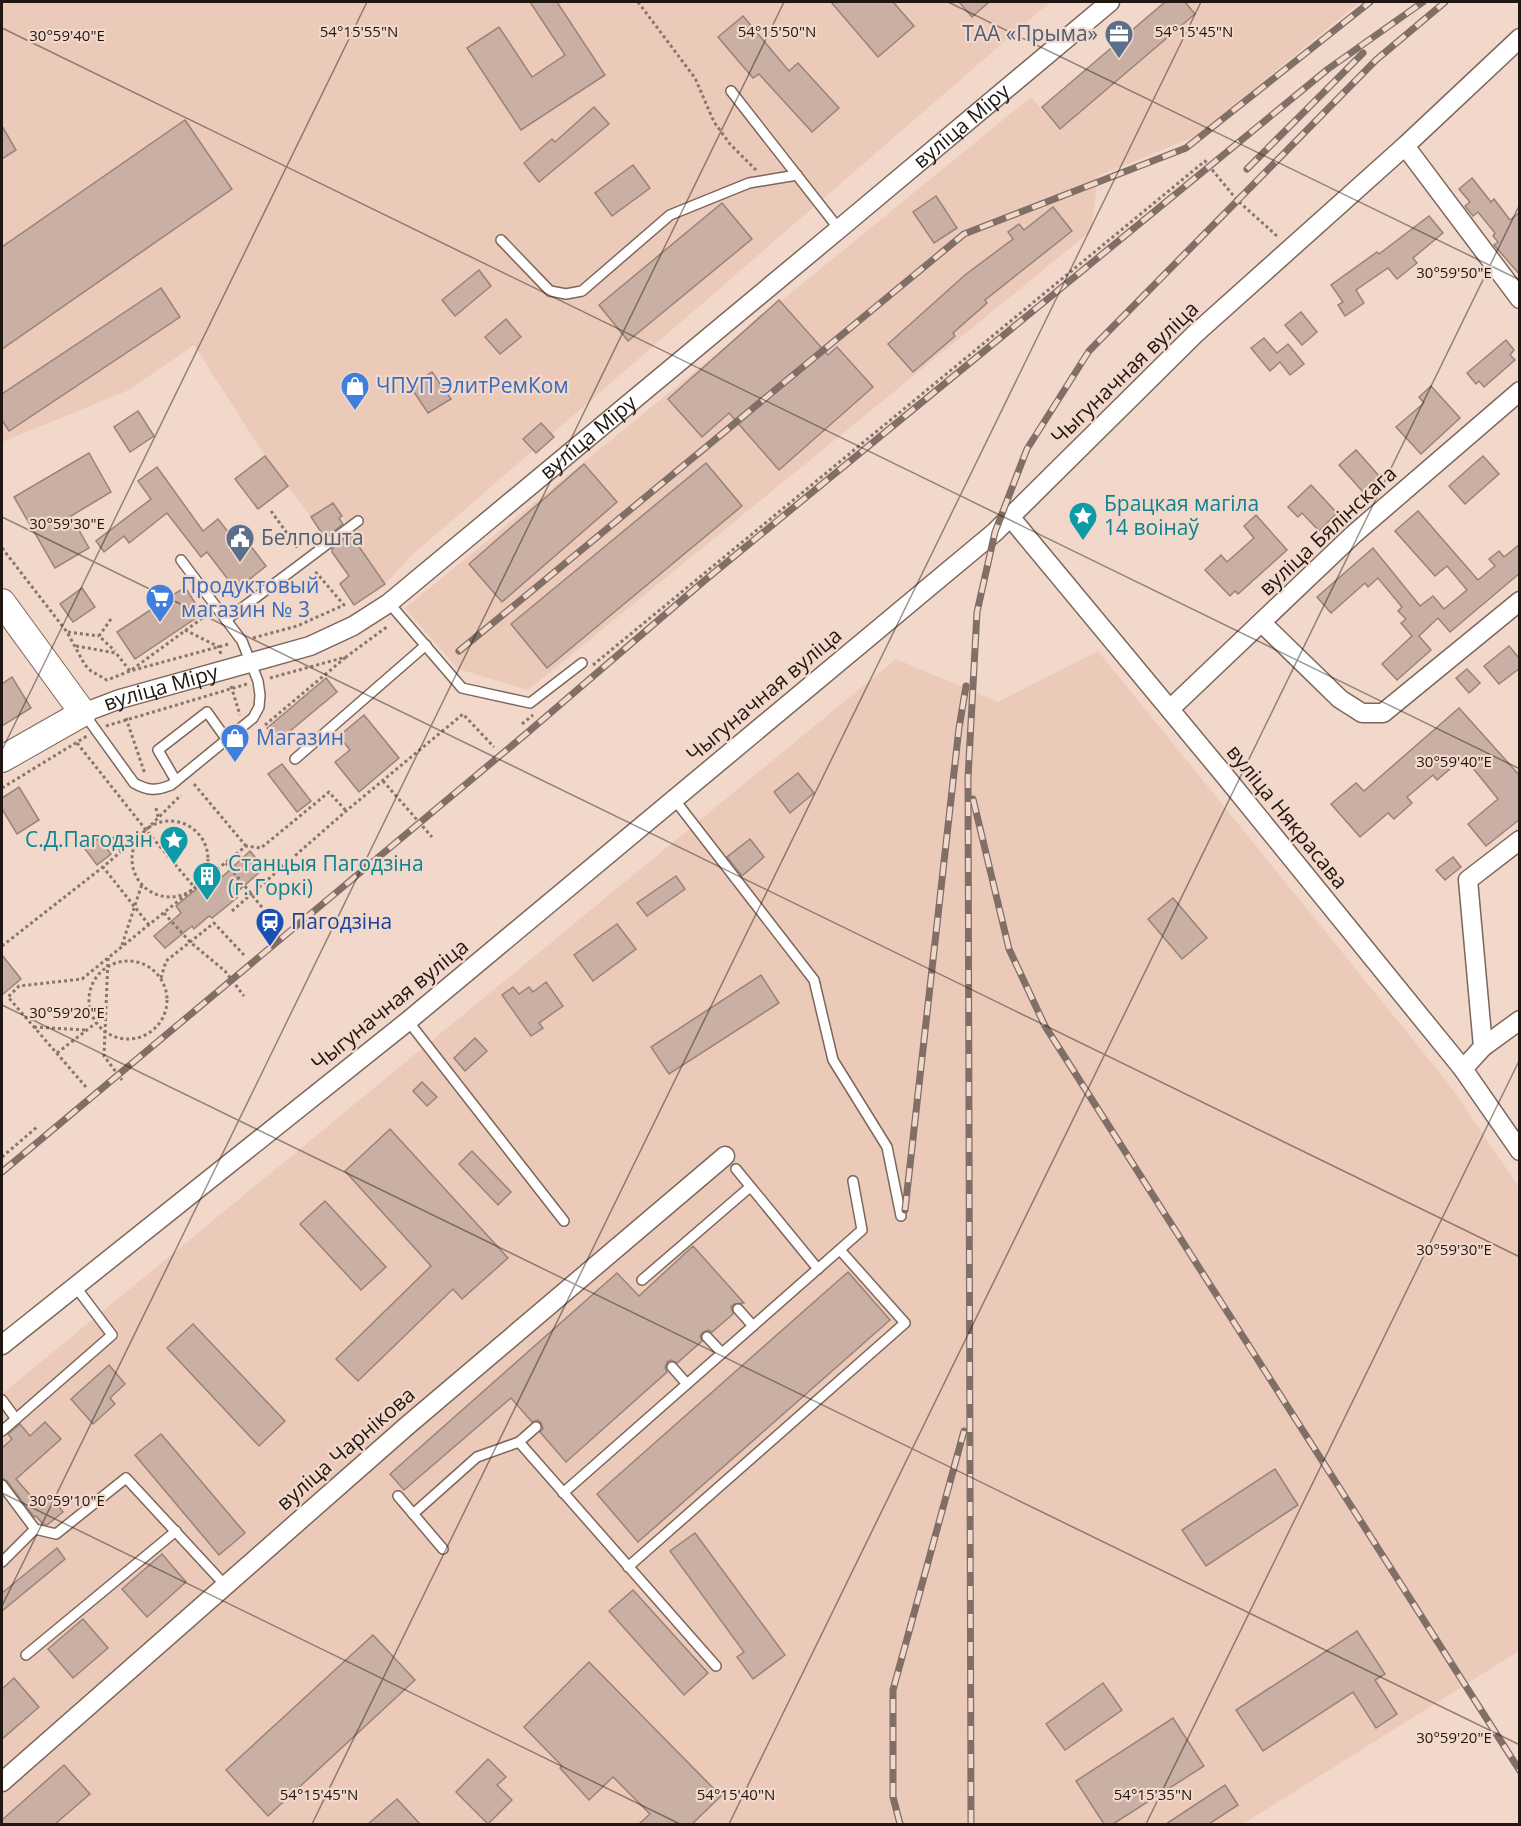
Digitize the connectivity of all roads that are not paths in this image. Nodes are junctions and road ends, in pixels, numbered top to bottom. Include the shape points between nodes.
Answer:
1 (1110, 2) edge
2 (1520, 38) edge
3 (730, 91) dead end
4 (1405, 146) junction
5 (797, 175) junction
6 (839, 229) junction
7 (501, 240) dead end
8 (1520, 299) edge
9 (1520, 390) edge
10 (1011, 518) junction
11 (358, 521) dead end
12 (181, 560) dead end
13 (1520, 601) edge
14 (2, 602) edge
15 (394, 610) junction
16 (226, 620) junction
17 (1262, 623) junction
18 (426, 645) junction
19 (250, 663) junction
20 (585, 666) road end
21 (1170, 709) junction
22 (92, 725) junction
23 (227, 740) junction
24 (2, 759) edge
25 (294, 759) dead end
26 (176, 781) junction
27 (674, 799) junction
28 (1520, 840) edge
29 (1520, 1020) edge
30 (408, 1021) junction
31 (1483, 1047) junction
32 (1463, 1069) junction
33 (1520, 1151) edge
34 (730, 1162) joint
35 (853, 1181) dead end
36 (750, 1187) junction
37 (901, 1216) dead end
38 (564, 1221) dead end
39 (840, 1250) junction
40 (818, 1269) junction
41 (642, 1280) dead end
42 (75, 1286) junction
43 (738, 1309) dead end
44 (753, 1326) junction
45 (707, 1336) dead end
46 (2, 1345) edge
47 (722, 1353) junction
48 (672, 1367) dead end
49 (687, 1384) junction
50 (2, 1400) edge
51 (16, 1419) junction
52 (536, 1427) dead end
53 (2, 1431) edge
54 (519, 1442) junction
55 (2, 1485) edge
56 (563, 1492) junction
57 (398, 1496) dead end
58 (413, 1514) junction
59 (35, 1528) junction
60 (176, 1532) junction
61 (443, 1549) dead end
62 (2, 1562) edge
63 (628, 1567) junction
64 (224, 1584) junction
65 (26, 1655) dead end
66 (716, 1666) dead end
67 (2, 1782) edge

1 - 6 street, вуліца Міру
2 - 4 street, Чыгуначная вуліца
3 - 5 lane
4 - 8 street
4 - 10 street, Чыгуначная вуліца via 1195,334
5 - 6 lane
5 - 7 lane via 749,183 670,215 582,291 549,291
6 - 15 street, вуліца Міру
9 - 17 street, вуліца Бялінскага via 1354,534
10 - 21 street, вуліца Някрасава
10 - 27 street, Чыгуначная вуліца
11 - 16 lane
12 - 16 lane
13 - 17 street via 1383,713 1362,713 1340,699
14 - 22 main road
15 - 18 lane
15 - 19 street, вуліца Міру via 330,639
16 - 19 lane via 242,641
17 - 21 street, вуліца Бялінскага
18 - 20 lane via 462,688 530,703
18 - 25 lane
19 - 22 street, вуліца Міру via 120,699
19 - 23 lane via 258,681 259,707 253,718
21 - 32 street, вуліца Някрасава
22 - 24 main road, вуліца Міру
22 - 26 lane via 134,783 158,791
23 - 26 lane
23 - 26 lane via 207,712 158,750
27 - 30 street, Чыгуначная вуліца
27 - 37 lane via 814,980 833,1060 887,1147
28 - 31 street via 1468,880
29 - 31 street
30 - 38 lane
30 - 42 street, Чыгуначная вуліца
31 - 32 street
32 - 33 street, вуліца Някрасава
34 - 36 lane
34 - 64 street, вуліца Чарнікова via 426,1410
35 - 39 lane via 862,1230
36 - 40 lane
36 - 41 lane
39 - 40 lane
39 - 63 lane via 905,1323
40 - 44 lane
42 - 46 street, Чыгуначная вуліца
42 - 51 lane via 112,1335
43 - 44 lane
44 - 47 lane
45 - 47 lane
47 - 49 lane
48 - 49 lane
49 - 56 lane
50 - 51 lane
51 - 53 lane
52 - 54 lane
54 - 56 lane
54 - 58 lane via 477,1458
55 - 59 lane
56 - 63 lane
57 - 58 lane
58 - 61 lane
59 - 60 lane via 56,1534 126,1478
59 - 62 lane
60 - 64 lane
60 - 65 lane
63 - 66 lane
64 - 67 street, вуліца Чарнікова

